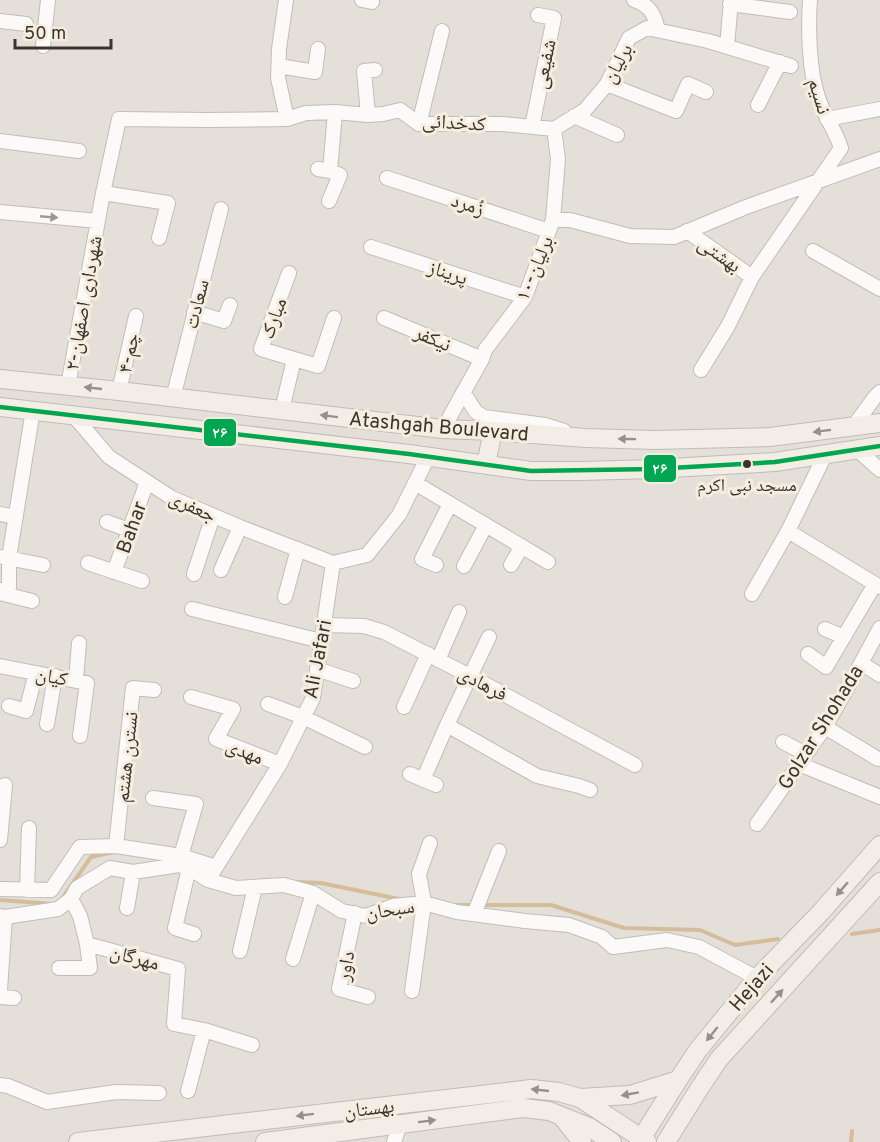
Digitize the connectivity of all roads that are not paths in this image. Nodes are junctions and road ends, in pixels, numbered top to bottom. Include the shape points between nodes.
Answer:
1 (48, 0) edge
2 (286, 0) edge
3 (810, 0) edge
4 (641, 1) edge
5 (731, 2) edge
6 (790, 12) dead end
7 (538, 15) dead end
8 (0, 21) edge
9 (26, 24) dead end
10 (658, 30) junction
11 (442, 31) dead end
12 (43, 46) dead end
13 (727, 46) junction
14 (318, 49) dead end
15 (279, 66) junction
16 (375, 70) dead end
17 (607, 84) junction
18 (706, 92) dead end
19 (758, 105) dead end
20 (880, 109) edge
21 (335, 112) junction
22 (368, 115) junction
23 (574, 116) junction
24 (119, 119) joint
25 (287, 119) junction
26 (827, 119) junction
27 (419, 124) junction
28 (532, 127) junction
29 (554, 129) junction
30 (617, 135) dead end
31 (0, 141) edge
32 (79, 151) dead end
33 (880, 159) edge
34 (387, 178) dead end
35 (818, 181) junction
36 (103, 194) junction
37 (329, 201) dead end
38 (221, 209) dead end
39 (0, 212) edge
40 (99, 221) junction
41 (551, 226) junction
42 (687, 231) junction
43 (159, 238) dead end
44 (371, 248) dead end
45 (813, 251) dead end
46 (289, 273) dead end
47 (752, 277) junction
48 (880, 289) edge
49 (525, 297) junction
50 (230, 305) dead end
51 (194, 312) junction
52 (136, 315) dead end
53 (334, 318) dead end
54 (384, 318) dead end
55 (294, 359) junction
56 (482, 359) junction
57 (701, 369) dead end
58 (0, 379) edge
59 (68, 386) junction
60 (119, 391) junction
61 (880, 392) edge
62 (464, 393) junction
63 (173, 398) junction
64 (0, 406) edge
65 (33, 410) junction
66 (282, 410) junction
67 (74, 415) junction
68 (880, 423) edge
69 (853, 427) junction
70 (443, 429) junction
71 (493, 430) junction
72 (586, 438) junction
73 (880, 446) edge
74 (858, 450) junction
75 (825, 455) junction
76 (428, 457) junction
77 (486, 464) junction
78 (880, 470) edge
79 (147, 482) junction
80 (415, 483) junction
81 (450, 504) junction
82 (0, 514) edge
83 (213, 516) junction
84 (16, 517) junction
85 (107, 522) dead end
86 (486, 525) junction
87 (240, 527) junction
88 (129, 531) junction
89 (788, 531) junction
90 (522, 546) junction
91 (298, 549) junction
92 (4, 557) edge
93 (548, 562) dead end
94 (88, 563) dead end
95 (333, 563) junction
96 (44, 565) dead end
97 (436, 565) dead end
98 (511, 565) dead end
99 (464, 566) dead end
100 (221, 570) dead end
101 (114, 572) junction
102 (194, 574) dead end
103 (142, 581) dead end
104 (878, 585) edge
105 (0, 592) edge
106 (752, 594) dead end
107 (285, 597) dead end
108 (32, 601) dead end
109 (192, 609) dead end
110 (459, 612) dead end
111 (324, 625) junction
112 (880, 628) edge
113 (825, 629) dead end
114 (489, 637) dead end
115 (844, 637) junction
116 (321, 641) junction
117 (79, 643) dead end
118 (808, 654) dead end
119 (433, 657) junction
120 (861, 663) junction
121 (0, 666) edge
122 (317, 669) junction
123 (36, 673) junction
124 (470, 675) junction
125 (880, 675) edge
126 (55, 676) junction
127 (76, 680) junction
128 (353, 681) dead end
129 (154, 690) dead end
130 (191, 697) dead end
131 (268, 704) dead end
132 (9, 705) dead end
133 (405, 707) dead end
134 (303, 717) junction
135 (47, 724) dead end
136 (447, 725) junction
137 (825, 727) junction
138 (81, 736) dead end
139 (783, 742) dead end
140 (365, 747) dead end
141 (803, 759) junction
142 (879, 759) edge
143 (280, 764) junction
144 (635, 765) dead end
145 (410, 774) dead end
146 (5, 785) dead end
147 (590, 790) dead end
148 (880, 796) edge
149 (153, 798) dead end
150 (757, 824) dead end
151 (29, 828) dead end
152 (0, 840) edge
153 (430, 843) dead end
154 (880, 845) edge
155 (116, 846) junction
156 (500, 851) dead end
157 (185, 862) junction
158 (216, 867) junction
159 (133, 872) junction
160 (208, 880) junction
161 (880, 882) edge
162 (255, 887) junction
163 (0, 890) edge
164 (27, 890) junction
165 (313, 893) junction
166 (871, 898) edge
167 (71, 899) junction
168 (424, 903) junction
169 (127, 908) dead end
170 (355, 914) junction
171 (474, 914) junction
172 (2, 916) edge
173 (194, 934) dead end
174 (87, 944) junction
175 (240, 951) dead end
176 (294, 959) dead end
177 (59, 968) dead end
178 (757, 978) junction
179 (0, 990) edge
180 (412, 991) dead end
181 (368, 997) dead end
182 (204, 1030) junction
183 (252, 1045) dead end
184 (678, 1080) junction
185 (0, 1085) edge
186 (188, 1091) dead end
187 (159, 1093) dead end
188 (580, 1098) junction
189 (562, 1116) junction
190 (400, 1124) junction
191 (121, 1139) edge
192 (643, 1141) edge
193 (78, 1142) edge
194 (265, 1142) edge
195 (394, 1142) edge
196 (582, 1142) edge
197 (612, 1142) edge
198 (666, 1142) edge

1 - 12 street
2 - 15 street
3 - 26 street, نسیم via 812,68 817,96
4 - 10 street via 654,14
5 - 6 street
5 - 13 street
7 - 28 street, شفیعی via 554,18
8 - 9 street
10 - 13 street, برلیان
10 - 17 street, برلیان via 647,28 629,38
11 - 27 street
13 - 19 street, برلیان via 785,64
14 - 15 street via 315,72
15 - 25 street
16 - 22 street via 364,71
17 - 18 street via 676,111 688,84
17 - 23 street, برلیان via 585,110
20 - 26 street
21 - 22 street, کدخدائی
21 - 25 street, کدخدائی via 306,113
21 - 37 street via 324,170 340,175
22 - 27 street, کدخدائی via 400,110
23 - 29 street, برلیان
23 - 30 street
24 - 25 street, کدخدائی
24 - 36 street, ۲-شهرداری اصفهان
26 - 35 street, نسیم via 841,148
27 - 28 street, کدخدائی
28 - 29 street, کدخدائی
29 - 41 street, ۱۰-برلیان via 558,159
31 - 32 street
33 - 35 street, زُمرد
34 - 41 street, زُمرد
35 - 42 street, زُمرد
35 - 47 street
36 - 40 street, ۲-شهرداری اصفهان
36 - 43 street via 168,203
38 - 51 street, سعادت
39 -> 40 street
40 - 59 street, ۲-شهرداری اصفهان
41 - 42 street, زُمرد via 570,220 630,236 674,237
41 - 49 street, ۱۰-برلیان
42 - 47 street, بهشتی
44 - 49 street, پریناز
45 - 48 street
46 - 55 street, مبارک via 261,349
47 - 57 street
49 - 56 street, ۱۰-برلیان
50 - 51 street via 224,321
51 - 63 street, سعادت
52 - 60 street, ۴-چم
53 - 55 street via 318,366
54 - 56 street, نیکفر
55 - 66 street, مبارک
56 - 62 street, ۱۰-برلیان
58 - 59 main road, Atashgah Boulevard
60 -> 59 main road, Atashgah Boulevard
60 - 63 main road, Atashgah Boulevard
61 - 69 street
62 - 70 street
62 - 72 street via 484,417 545,425
63 - 66 main road, Atashgah Boulevard
64 - 65 main road, Atashgah Boulevard
65 - 67 main road, Atashgah Boulevard
65 - 84 street
70 -> 66 main road, Atashgah Boulevard
67 - 76 main road, Atashgah Boulevard
67 - 79 street, جعفری via 109,457
68 - 69 main road, Atashgah Boulevard
69 -> 72 main road, Atashgah Boulevard via 770,437
70 - 71 main road, Atashgah Boulevard
71 - 72 main road, Atashgah Boulevard
71 - 77 main road
73 - 74 main road, Atashgah Boulevard
74 - 75 main road, Atashgah Boulevard
74 - 78 street
75 - 77 main road, Atashgah Boulevard via 775,462 582,471 531,471
75 - 89 street
76 - 77 main road, Atashgah Boulevard
76 - 80 street
79 - 83 street, جعفری
79 - 88 street, Bahar
80 - 81 street
80 - 95 street via 399,515 367,555
81 - 86 street
81 - 97 street via 422,559
82 - 84 street
83 - 87 street, جعفری
83 - 102 street
84 - 92 street
85 - 88 street
86 - 90 street
86 - 99 street
87 - 91 street, جعفری
87 - 100 street
88 - 101 street, Bahar
89 - 104 street
89 - 106 street
90 - 93 street
90 - 98 street
91 - 95 street, جعفری
91 - 107 street
92 - 96 street
92 - 105 street via 9,587
94 - 101 street, Bahar
95 - 111 street, Ali Jafari
101 - 103 street, Bahar
104 - 115 street
105 - 108 street
109 - 116 street
110 - 119 street
111 - 116 street, Ali Jafari
111 - 119 street, فرهادی via 364,626
112 - 120 street, Golzar Shohada
113 - 115 street
114 - 124 street
115 - 118 street via 826,668
116 - 122 street, Ali Jafari
117 - 127 street
119 - 124 street, فرهادی
119 - 133 street
120 - 125 street
120 - 137 street, Golzar Shohada
121 - 123 street, کیان
122 - 128 street
122 - 134 street, Ali Jafari via 313,698
123 - 126 street, کیان
123 - 132 street via 26,711
124 - 136 street
124 - 144 street, فرهادی
126 - 127 street, کیان
126 - 135 street
127 - 138 street, کیان via 87,682
129 - 155 street, نسترن هشتم via 133,688
130 - 143 street, مهدی via 233,709 216,739
131 - 134 street
134 - 140 street
134 - 143 street, Ali Jafari
136 - 145 street via 429,783
136 - 147 street via 537,776
137 - 141 street, Golzar Shohada
137 - 142 street
139 - 141 street
141 - 148 street
141 - 150 street, Golzar Shohada
143 - 158 street, Ali Jafari
146 - 152 street
149 - 157 street via 196,804
151 - 164 street
153 - 168 street via 419,874
154 -> 178 main road, Hejazi
155 - 157 street
155 - 164 street via 80,847 51,890
156 - 171 street
157 - 158 street
157 - 159 street
157 - 160 street, سبحان
157 - 173 street via 175,928
158 - 160 street, Ali Jafari
159 - 167 street via 110,868 77,888
159 - 169 street
160 - 162 street, سبحان via 236,888
161 - 166 main road, Hejazi
162 - 165 street, سبحان via 284,885
162 - 175 street
163 - 164 street
165 - 170 street, سبحان via 342,911
165 - 176 street
198 -> 166 main road, Hejazi via 719,1059
167 - 172 street via 58,909
167 - 174 street
168 - 170 street, سبحان via 393,906 366,916
168 - 171 street, سبحان
168 - 180 street
170 - 181 street, داور via 339,989
171 - 178 street, سبحان via 569,925 602,937 613,947 668,940 699,947
172 - 179 street
174 - 177 street via 90,968
174 - 182 street, مهرگان via 178,969 174,1024
178 -> 184 main road, Hejazi
182 - 183 street
182 - 186 street
184 -> 188 main road via 630,1095
184 - 192 main road, Hejazi
185 - 187 street via 46,1102 116,1092
188 -> 191 main road, بهستان via 531,1089
188 - 192 main road, بهستان
190 -> 189 main road, بهستان via 523,1108
189 - 196 main road
189 - 197 main road, بهستان
190 - 194 main road, بهستان
190 - 195 street
191 - 193 main road, بهستان

